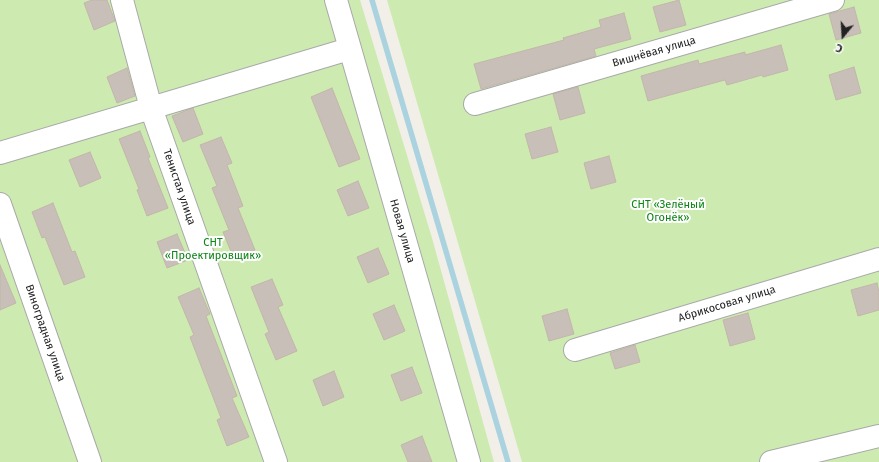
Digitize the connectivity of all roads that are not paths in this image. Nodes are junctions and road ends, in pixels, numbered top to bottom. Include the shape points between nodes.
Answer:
1 (122, 0) edge
2 (336, 0) edge
3 (833, 0) edge
4 (349, 49) junction
5 (475, 104) dead end
6 (152, 108) junction
7 (0, 153) edge
8 (0, 204) edge
9 (879, 259) edge
10 (575, 350) dead end
11 (879, 436) edge
12 (90, 462) edge
13 (276, 462) edge
14 (468, 462) edge
15 (771, 462) edge

1 - 6 street, Тенистая улица
2 - 4 street, Новая улица
3 - 5 street, Вишнёвая улица
4 - 6 street
4 - 14 street, Новая улица
6 - 7 street
6 - 13 street, Тенистая улица
8 - 12 street, Виноградная улица
9 - 10 street, Абрикосовая улица
11 - 15 street

